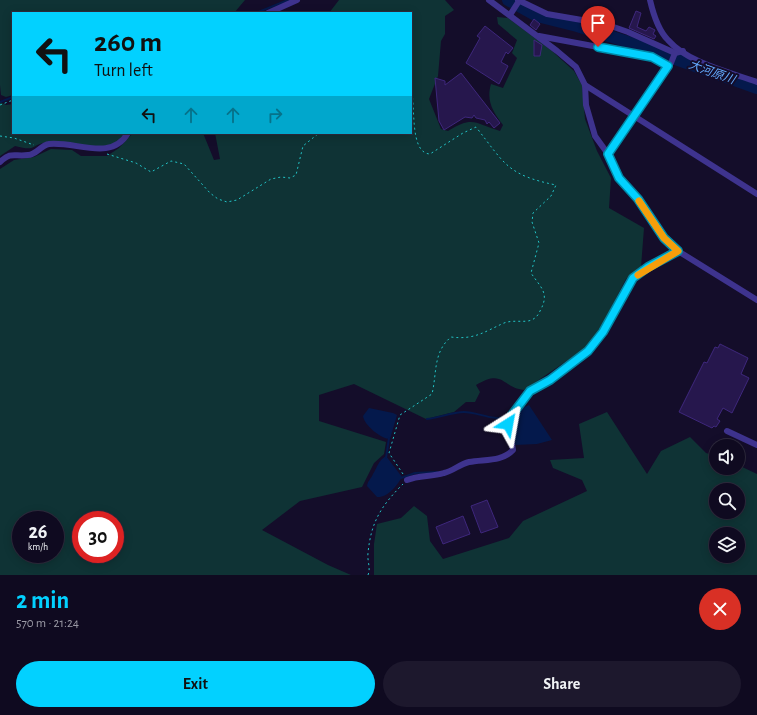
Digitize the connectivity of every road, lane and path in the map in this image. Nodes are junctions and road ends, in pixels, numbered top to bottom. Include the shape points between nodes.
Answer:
1 (296, 0) edge
2 (490, 0) edge
3 (650, 0) edge
4 (517, 3) edge
5 (270, 12) edge
6 (510, 16) junction
7 (538, 36) junction
8 (683, 51) junction
9 (675, 53) junction
10 (669, 64) junction
11 (757, 82) edge
12 (586, 85) junction
13 (12, 100) edge
14 (412, 100) edge
15 (0, 105) edge
16 (635, 116) junction
17 (127, 134) edge
18 (317, 134) edge
19 (0, 136) edge
20 (40, 148) junction
21 (107, 154) dead end
22 (608, 154) junction
23 (0, 162) edge
24 (757, 194) edge
25 (678, 251) junction
26 (757, 300) edge
27 (727, 431) dead end
28 (757, 445) edge
29 (406, 478) junction
30 (368, 575) edge

1 - 5 street
2 - 6 street
3 - 8 street via 667,40
4 - 6 street
4 - 9 street via 547,14 611,26
6 - 7 street
7 - 10 street via 652,57
7 - 12 street via 576,67
8 - 9 street
8 - 11 street via 703,63
9 - 10 street
10 - 16 street
12 - 16 street
12 - 22 street via 586,105 590,124 594,136
13 - 15 path
14 - 29 path via 415,133 420,150 424,154 430,154 476,127 507,166 534,181 556,185 551,196 533,213 532,222 539,243 531,273 546,297 538,316 506,323 474,338 451,337 445,342 436,362 432,394 400,415 389,453
16 - 22 street
16 - 24 street
17 - 20 street via 120,144 108,149 48,144
18 - 21 path via 302,146 296,175 290,178 271,179 237,200 227,202 210,193 184,164 171,161 151,172 136,163
19 - 20 path via 14,138
20 - 23 street via 29,155 9,155
22 - 25 street via 619,178 638,199 664,238
25 - 26 street
25 - 29 street via 633,278 603,332 588,351 550,380 530,391 508,420 513,450 508,455 470,462 446,473
27 - 28 street
29 - 30 path via 374,522 368,554

